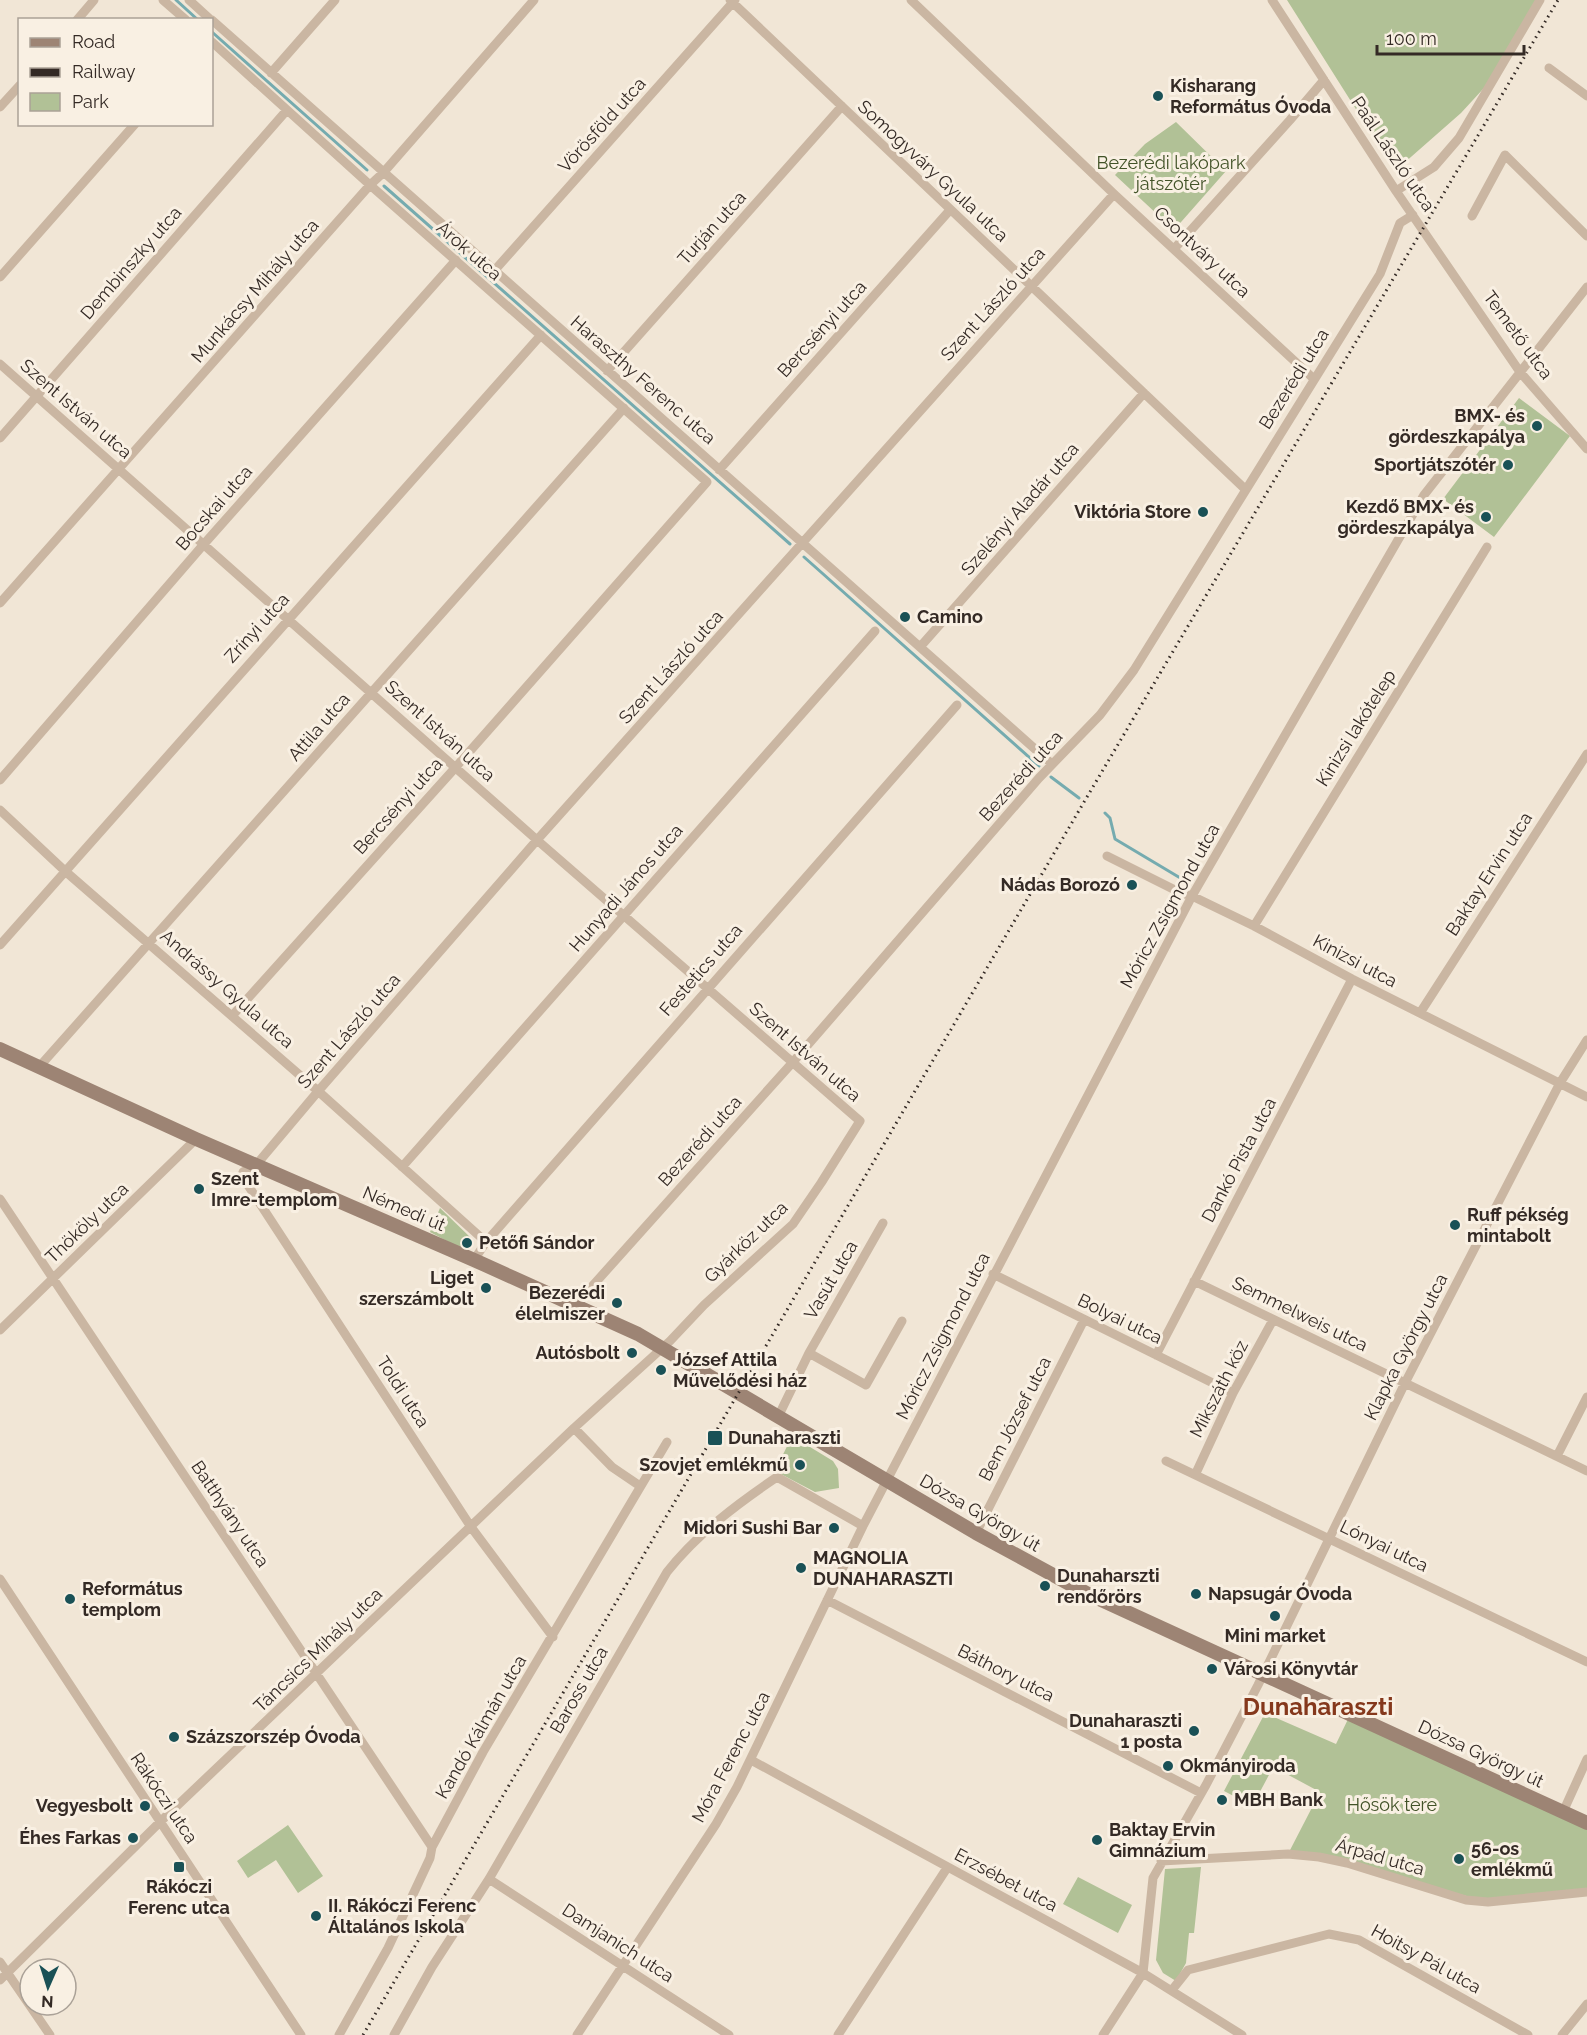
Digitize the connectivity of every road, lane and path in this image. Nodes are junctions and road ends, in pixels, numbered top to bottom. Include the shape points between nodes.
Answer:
1 (94, 0) edge
2 (163, 0) edge
3 (189, 0) edge
4 (335, 0) edge
5 (534, 0) edge
6 (911, 0) edge
7 (1272, 0) edge
8 (1540, 0) edge
9 (732, 1) edge
10 (79, 18) edge
11 (184, 18) edge
12 (209, 18) edge
13 (213, 22) edge
14 (213, 43) edge
15 (1549, 68) dead end
16 (271, 73) junction
17 (1324, 80) junction
18 (18, 87) edge
19 (1587, 96) edge
20 (842, 106) junction
21 (0, 107) edge
22 (287, 110) junction
23 (133, 126) edge
24 (383, 173) junction
25 (370, 184) junction
26 (1396, 191) junction
27 (1114, 194) junction
28 (950, 210) junction
29 (1413, 215) junction
30 (1472, 216) dead end
31 (1428, 236) joint
32 (1587, 236) edge
33 (1174, 249) junction
34 (456, 260) junction
35 (494, 271) junction
36 (0, 277) edge
37 (1031, 286) junction
38 (1587, 287) edge
39 (541, 335) junction
40 (0, 364) edge
41 (607, 371) junction
42 (1520, 372) junction
43 (1314, 379) junction
44 (1144, 393) junction
45 (36, 396) junction
46 (624, 408) junction
47 (0, 438) edge
48 (1587, 449) edge
49 (118, 468) junction
50 (719, 470) junction
51 (707, 482) joint
52 (1245, 489) junction
53 (803, 543) junction
54 (204, 544) junction
55 (1487, 547) dead end
56 (0, 603) edge
57 (288, 619) junction
58 (874, 631) dead end
59 (920, 647) junction
60 (372, 693) junction
61 (957, 705) dead end
62 (1587, 754) edge
63 (1052, 764) junction
64 (455, 768) junction
65 (0, 780) edge
66 (0, 810) edge
67 (537, 840) junction
68 (1107, 856) dead end
69 (65, 871) junction
70 (1192, 896) junction
71 (624, 915) junction
72 (1254, 926) junction
73 (149, 944) junction
74 (0, 945) edge
75 (1352, 979) junction
76 (707, 988) junction
77 (1420, 1013) junction
78 (232, 1016) junction
79 (1587, 1040) edge
80 (0, 1049) edge
81 (793, 1062) junction
82 (39, 1067) junction
83 (1560, 1083) junction
84 (318, 1091) junction
85 (1587, 1097) edge
86 (860, 1121) joint
87 (196, 1139) junction
88 (256, 1165) junction
89 (402, 1167) junction
90 (0, 1199) edge
91 (883, 1223) dead end
92 (486, 1242) junction
93 (474, 1260) junction
94 (993, 1274) junction
95 (54, 1279) junction
96 (1194, 1281) junction
97 (577, 1305) junction
98 (1084, 1320) junction
99 (1273, 1320) junction
100 (902, 1321) dead end
101 (0, 1330) edge
102 (662, 1346) junction
103 (809, 1353) junction
104 (1156, 1355) junction
105 (1405, 1383) junction
106 (1233, 1393) junction
107 (1587, 1397) edge
108 (753, 1401) joint
109 (779, 1415) junction
110 (574, 1428) junction
111 (667, 1442) dead end
112 (1557, 1456) junction
113 (1166, 1461) dead end
114 (1587, 1471) edge
115 (1196, 1473) junction
116 (887, 1479) junction
117 (640, 1486) junction
118 (863, 1526) junction
119 (471, 1527) junction
120 (976, 1533) junction
121 (1329, 1538) junction
122 (0, 1579) edge
123 (827, 1600) junction
124 (553, 1637) junction
125 (1587, 1662) edge
126 (1264, 1673) junction
127 (317, 1674) junction
128 (751, 1760) junction
129 (1587, 1760) edge
130 (1201, 1793) junction
131 (1563, 1812) junction
132 (160, 1822) junction
133 (1587, 1822) edge
134 (432, 1847) junction
135 (1161, 1861) junction
136 (947, 1868) junction
137 (489, 1879) junction
138 (1587, 1893) edge
139 (0, 1962) edge
140 (623, 1965) junction
141 (1143, 1973) junction
142 (4, 1976) edge
143 (1172, 1990) junction
144 (1587, 2004) edge
145 (50, 2035) edge
146 (302, 2035) edge
147 (339, 2035) edge
148 (394, 2035) edge
149 (577, 2035) edge
150 (729, 2035) edge
151 (838, 2035) edge
152 (1103, 2035) edge
153 (1242, 2035) edge
154 (1528, 2035) edge
155 (1562, 2035) edge

1 - 10 street
2 - 11 street
3 - 12 street, Haraszthy Ferenc utca
4 - 16 street
5 - 24 street, Munkácsy Mihály utca
6 - 27 street, Csontváry utca
7 - 17 street, Paál László utca
8 - 26 street via 1459,138 1434,167
9 - 20 street, Somogyváry Gyula utca
9 - 35 street, Vörösföld utca
13 - 16 street, Haraszthy Ferenc utca
14 - 22 street, Árok utca
15 - 19 street
16 - 24 street, Haraszthy Ferenc utca
17 - 26 street, Paál László utca
17 - 33 street
18 - 21 street
20 - 28 street, Somogyváry Gyula utca
20 - 41 street, Turján utca
22 - 25 street, Árok utca
22 - 45 street, Dembinszky utca
23 - 36 street
24 - 25 street, Munkácsy Mihály utca
24 - 35 street, Haraszthy Ferenc utca
25 - 34 street, Árok utca
25 - 49 street, Munkácsy Mihály utca
26 - 29 street, Paál László utca
27 - 33 street, Csontváry utca
27 - 37 street, Szent László utca
28 - 37 street, Somogyváry Gyula utca
28 - 50 street, Bercsényi utca
29 - 31 street, Paál László utca
29 - 43 street, Bezerédi utca via 1400,223 1380,274
30 - 32 street via 1504,155
31 - 42 street, Temető utca
33 - 43 street, Csontváry utca
34 - 39 street, Árok utca
34 - 54 street, Bocskai utca
35 - 41 street, Haraszthy Ferenc utca
37 - 44 street, Somogyváry Gyula utca
37 - 53 street, Szent László utca
38 - 42 street, Móricz Zsigmond utca
39 - 46 street, Árok utca
39 - 57 street, Zrínyi utca
40 - 45 street, Szent István utca
41 - 50 street, Haraszthy Ferenc utca
42 - 48 street, Temető utca
42 - 70 street, Móricz Zsigmond utca via 1424,495
43 - 52 street, Bezerédi utca
44 - 52 street, Somogyváry Gyula utca
44 - 59 street, Szelényi Aladár utca
45 - 47 street, Dembinszky utca
45 - 49 street, Szent István utca
46 - 51 street, Árok utca
46 - 60 street, Attila utca
49 - 54 street, Szent István utca
49 - 56 street, Munkácsy Mihály utca
50 - 53 street, Haraszthy Ferenc utca
51 - 64 street, Bercsényi utca
52 - 63 street, Bezerédi utca via 1134,670 1100,715
53 - 59 street, Haraszthy Ferenc utca
53 - 67 street, Szent László utca
54 - 57 street, Szent István utca
54 - 65 street, Bocskai utca
55 - 72 street, Kinizsi lakótelep
57 - 60 street, Szent István utca
57 - 69 street, Zrínyi utca
58 - 71 street, Hunyadi János utca
59 - 63 street, Haraszthy Ferenc utca
60 - 64 street, Szent István utca
60 - 73 street, Attila utca
61 - 76 street, Festetics utca
62 - 77 street, Baktay Ervin utca
63 - 81 street, Bezerédi utca
64 - 67 street, Szent István utca
64 - 78 street, Bercsényi utca
66 - 69 street, Andrássy Gyula utca
67 - 71 street, Szent István utca
67 - 84 street, Szent László utca
68 - 70 street, Kinizsi utca
69 - 73 street, Andrássy Gyula utca
69 - 74 street, Zrínyi utca
70 - 72 street, Kinizsi utca
70 - 94 street, Móricz Zsigmond utca
71 - 76 street, Szent István utca
71 - 89 street, Hunyadi János utca
72 - 75 street, Kinizsi utca
73 - 78 street, Andrássy Gyula utca
73 - 82 street, Attila utca
75 - 77 street, Kinizsi utca
75 - 96 street, Dankó Pista utca
76 - 81 street, Szent István utca
76 - 92 street, Festetics utca
77 - 83 street, Kinizsi utca
78 - 84 street, Andrássy Gyula utca
79 - 83 street, Klapka György utca
80 - 82 main road, Némedi út
81 - 86 street, Szent István utca
81 - 97 street, Bezerédi utca
82 - 87 main road, Némedi út
83 - 85 street, Kinizsi utca
83 - 105 street, Klapka György utca
84 - 88 street, Szent László utca
84 - 89 street, Andrássy Gyula utca
86 - 102 street, Gyárköz utca via 793,1224
87 - 88 main road, Némedi út
87 - 95 street, Thököly utca
88 - 93 main road, Némedi út
88 - 119 street, Toldi utca via 242,1176
89 - 92 street, Andrássy Gyula utca
90 - 95 street, Batthyány utca
91 - 103 street, Vasút utca
92 - 93 street, Festetics utca
93 - 97 main road, Némedi út
94 - 98 street, Bolyai utca
94 - 116 street, Móricz Zsigmond utca
95 - 101 street, Thököly utca
95 - 127 street, Batthyány utca
96 - 99 street, Semmelweis utca
96 - 104 street, Dankó Pista utca
97 - 102 main road, Némedi út
98 - 104 street, Bolyai utca
98 - 120 street, Bem József utca
99 - 105 street, Semmelweis utca
99 - 106 street, Mikszáth köz
100 - 103 street via 866,1385
102 - 108 main road, Némedi út
102 - 110 street, Táncsics Mihály utca
103 - 109 street, Vasút utca
104 - 106 street, Bolyai utca
105 - 112 street, Semmelweis utca
105 - 121 street, Klapka György utca
106 - 115 street, Mikszáth köz
107 - 112 street
108 - 109 main road, Dózsa György út
109 - 116 main road, Dózsa György út
110 - 117 street via 612,1467
110 - 119 street, Táncsics Mihály utca
111 - 117 street, Kandó Kálmán utca
112 - 114 street, Semmelweis utca
113 - 115 street, Lónyai utca
115 - 121 street, Lónyai utca
116 - 118 street, Móra Ferenc utca
116 - 120 main road, Dózsa György út
117 - 124 street, Kandó Kálmán utca
118 - 123 street, Móra Ferenc utca
118 - 137 street, Baross utca via 777,1477 685,1550 667,1572
119 - 124 street, Toldi utca
119 - 127 street, Táncsics Mihály utca
120 - 126 main road, Dózsa György út via 1088,1594
121 - 125 street, Lónyai utca
121 - 126 street, Klapka György utca
122 - 132 street, Rákóczi utca
123 - 128 street, Móra Ferenc utca
123 - 130 street, Báthory utca
124 - 134 street, Kandó Kálmán utca via 483,1752
126 - 130 street, Klapka György utca
126 - 131 main road, Dózsa György út
127 - 132 street, Táncsics Mihály utca
127 - 134 street, Batthyány utca
128 - 136 street, Erzsébet utca
128 - 140 street, Móra Ferenc utca via 716,1824
129 - 131 street
130 - 135 street, Klapka György utca
131 - 133 main road, Dózsa György út
132 - 142 street, Táncsics Mihály utca
132 - 146 street, Rákóczi utca
134 - 147 street, Kandó Kálmán utca via 388,1948
135 - 138 street, Árpád utca via 1288,1854 1347,1863 1466,1900 1488,1902
135 - 141 street, Klapka György utca via 1153,1878
136 - 141 street, Erzsébet utca
136 - 151 street
137 - 140 street, Damjanich utca
137 - 148 street, Baross utca
139 - 142 street
140 - 149 street, Móra Ferenc utca
140 - 150 street, Damjanich utca
141 - 143 street, Erzsébet utca
141 - 152 street
142 - 145 street
143 - 153 street, Erzsébet utca
143 - 154 street, Hoitsy Pál utca via 1188,1970 1329,1934 1359,1940
144 - 155 street

